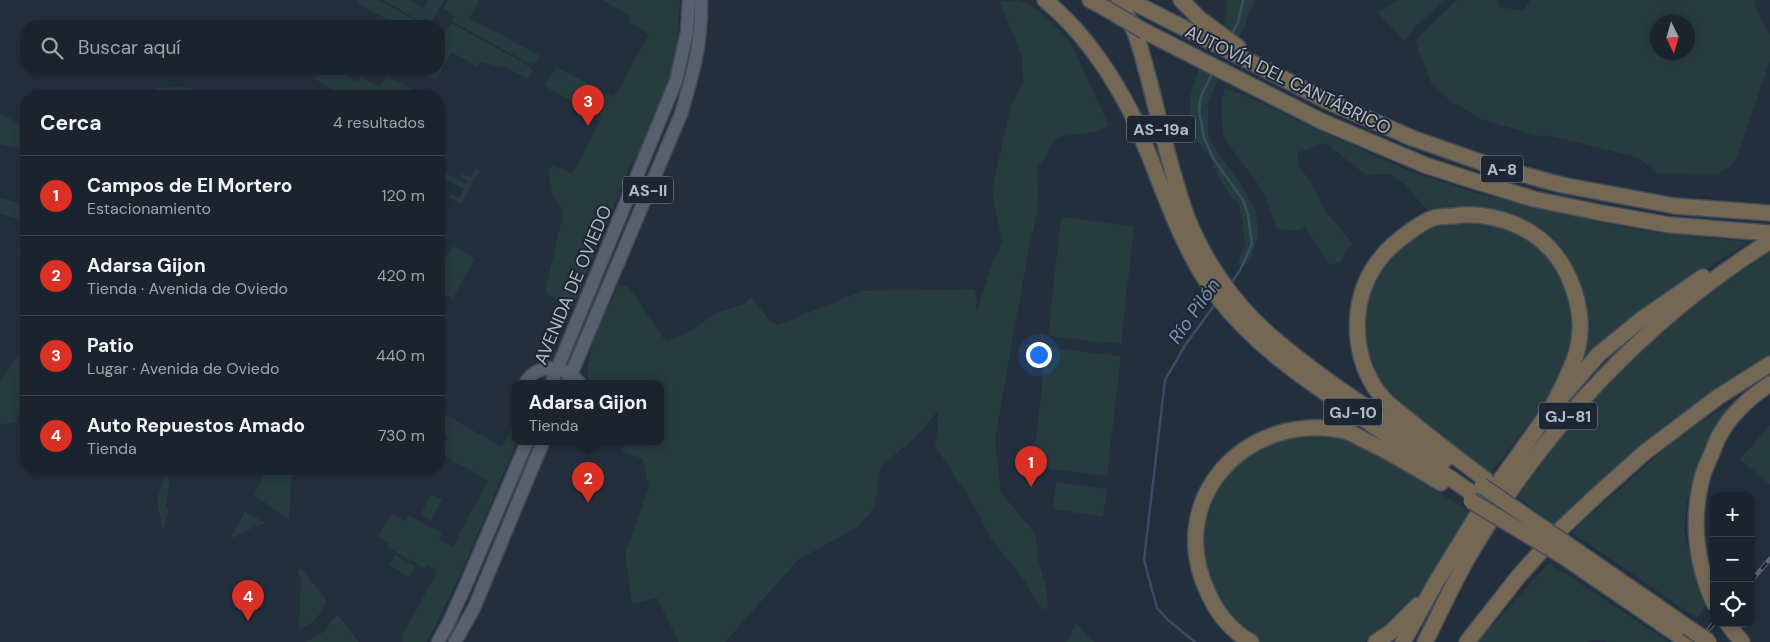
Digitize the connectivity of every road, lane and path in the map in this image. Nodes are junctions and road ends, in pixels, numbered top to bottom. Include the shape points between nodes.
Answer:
1 (689, 0) edge
2 (701, 0) edge
3 (1044, 0) edge
4 (1090, 0) edge
5 (1119, 0) edge
6 (1181, 0) edge
7 (1133, 2) edge
8 (1196, 26) junction
9 (1770, 213) edge
10 (1766, 236) edge
11 (1744, 257) junction
12 (1202, 262) junction
13 (564, 352) junction
14 (1770, 364) edge
15 (544, 368) junction
16 (557, 368) junction
17 (569, 379) edge
18 (527, 380) edge
19 (553, 380) edge
20 (1770, 384) edge
21 (1551, 409) junction
22 (526, 445) edge
23 (542, 445) edge
24 (1479, 491) junction
25 (1568, 553) junction
26 (1435, 584) junction
27 (1710, 593) edge
28 (1730, 627) edge
29 (1685, 635) edge
30 (438, 642) edge
31 (456, 642) edge
32 (1251, 642) edge
33 (1376, 642) edge
34 (1403, 642) edge
35 (1425, 642) edge
36 (1467, 642) edge
37 (1709, 642) edge
38 (1742, 642) edge

1 - 13 main road, AVENIDA DE OVIEDO / AS-II via 687,32 676,81
2 - 17 main road, AVENIDA DE OVIEDO / AS-II via 700,44 681,114
3 - 12 highway, AS-19a via 1062,14 1100,62 1135,120 1177,226
4 - 10 highway, AUTOVÍA DEL CANTÁBRICO / A-8, bridge via 1321,121 1425,165 1534,199 1670,225
5 - 12 highway, AS-19a via 1138,40 1175,181
6 - 8 highway
7 - 8 highway, AUTOVÍA DEL CANTÁBRICO / A-8
8 - 9 highway, AUTOVÍA DEL CANTÁBRICO / A-8 via 1326,101 1412,138 1492,166 1562,185 1675,206
10 - 11 highway, GJ-81
11 - 21 highway via 1704,276 1642,319 1599,354
11 - 35 highway, GJ-81 via 1663,320 1618,362 1564,421 1515,484 1474,547
12 - 24 highway, GJ-10 via 1242,316
13 - 15 main road
13 - 16 main road, AVENIDA DE OVIEDO / AS-II
14 - 36 highway via 1718,397 1644,453 1597,495 1518,577
15 - 16 main road
15 - 18 main road
16 - 17 main road
16 - 19 main road, AVENIDA DE OVIEDO / AS-II
20 - 27 highway via 1753,396 1719,436 1702,477 1696,541
21 - 24 highway via 1578,349 1580,314 1571,279 1553,253 1533,234 1498,218 1469,214 1432,218 1406,234 1383,255 1367,279 1359,304 1357,330 1368,376 1383,398
21 - 26 highway via 1489,496
22 - 30 main road
23 - 31 main road via 474,608
24 - 25 highway, bridge
24 - 25 highway, bridge via 1548,532
24 - 32 highway via 1347,432 1296,429 1267,437 1240,452 1222,469 1208,490 1198,517 1195,540 1198,567 1215,607 1231,628
25 - 29 highway
26 - 33 highway via 1391,632
26 - 34 highway
28 - 38 highway
29 - 37 highway, bridge

